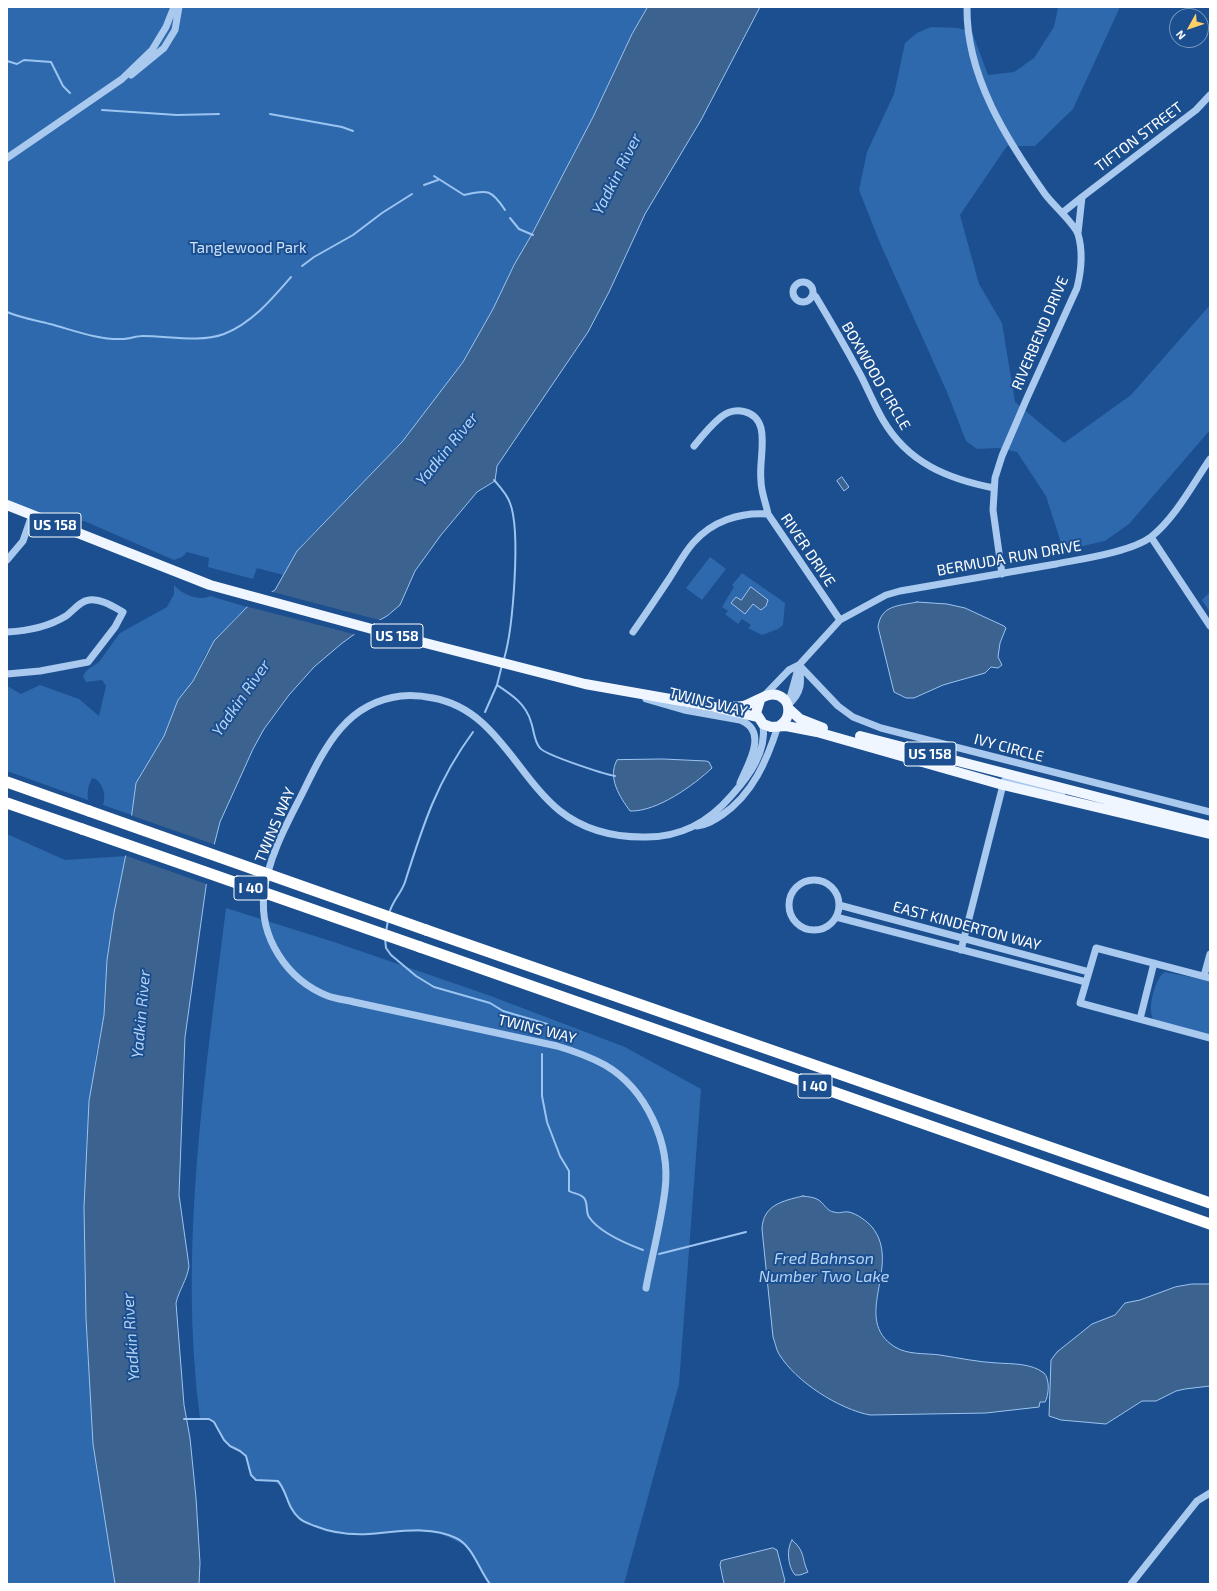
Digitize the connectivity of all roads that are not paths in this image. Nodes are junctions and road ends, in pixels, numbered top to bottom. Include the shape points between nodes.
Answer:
1 (174, 7) edge
2 (179, 7) edge
3 (967, 7) edge
4 (122, 79) junction
5 (1210, 95) edge
6 (7, 158) edge
7 (1082, 197) junction
8 (1062, 213) junction
9 (1078, 233) junction
10 (813, 294) dead end
11 (694, 446) dead end
12 (1210, 459) edge
13 (994, 488) junction
14 (7, 505) edge
15 (768, 514) junction
16 (32, 515) junction
17 (1151, 537) junction
18 (7, 560) edge
19 (1002, 574) junction
20 (840, 620) junction
21 (1210, 626) edge
22 (7, 632) edge
23 (633, 632) dead end
24 (799, 665) junction
25 (7, 674) edge
26 (617, 690) junction
27 (761, 699) junction
28 (710, 706) junction
29 (788, 706) junction
30 (760, 721) junction
31 (779, 726) junction
32 (7, 782) edge
33 (1003, 785) junction
34 (737, 789) junction
35 (1076, 792) junction
36 (7, 803) edge
37 (1210, 812) edge
38 (697, 826) junction
39 (1210, 826) edge
40 (1210, 834) edge
41 (839, 905) junction
42 (836, 917) junction
43 (963, 938) junction
44 (961, 950) junction
45 (1210, 954) edge
46 (1154, 963) junction
47 (1089, 972) junction
48 (1207, 977) edge
49 (1086, 982) junction
50 (1140, 1020) junction
51 (1210, 1038) edge
52 (1210, 1203) edge
53 (1210, 1224) edge
54 (646, 1288) dead end
55 (1210, 1493) edge
56 (1131, 1584) edge

1 - 4 street via 152,50
2 - 4 street via 175,30 164,48 134,74
3 - 8 street via 971,49 983,86 1001,125 1023,163 1049,200
4 - 6 street
5 - 7 street, TIFTON STREET via 1196,110
7 - 8 street, TIFTON STREET
7 - 9 street
8 - 9 street
9 - 13 street, RIVERBEND DRIVE via 1080,270 1077,288 1002,456
10 - 13 street, BOXWOOD CIRCLE via 855,365 883,420 902,445 925,464 942,473
11 - 15 street via 724,415 746,411 754,416 762,434 760,479
12 - 17 street, BERMUDA RUN DRIVE via 1182,500
13 - 19 street, RIVERBEND DRIVE via 994,522
14 - 16 main road, US 158
15 - 20 street, RIVER DRIVE
15 - 23 street, RIVER DRIVE via 741,515 709,529 693,543
16 - 18 street via 23,541
16 - 26 main road, US 158 via 210,585 394,635
17 - 19 street, BERMUDA RUN DRIVE via 1100,555
17 - 21 street
19 - 20 street, BERMUDA RUN DRIVE via 900,591 886,595
20 - 24 street, BERMUDA RUN DRIVE
22 - 25 street via 48,625 89,600 100,601 123,612 88,662
24 - 27 street, BERMUDA RUN DRIVE via 789,670
24 - 29 street, BERMUDA RUN DRIVE
24 - 37 street, IVY CIRCLE via 838,706 853,717 880,728
26 - 28 main road, US 158
26 - 34 street, TWINS WAY via 684,710 740,720 748,724 755,734 754,747
27 - 28 main road, US 158 via 742,706
27 - 29 main road via 771,694 779,696
27 - 30 main road via 756,709
28 - 30 main road, US 158
29 - 31 main road via 786,720
29 - 35 main road, US 158 via 800,719 820,727
30 - 31 main road via 771,727
30 - 34 street, TWINS WAY via 763,738 757,760 749,776
31 - 33 main road, US 158 via 851,740
31 - 38 street, TWINS WAY via 767,758 746,793 721,816 705,825
32 - 52 highway, I 40, bridge
33 - 35 street via 1004,781 1008,781 1064,794
33 - 40 main road, US 158
33 - 43 street
34 - 38 street, TWINS WAY via 727,801
35 - 39 main road, US 158
36 - 53 highway, I 40, bridge
38 - 54 street, TWINS WAY via 655,837 618,837 585,827 560,811 539,790 492,733 467,710 448,701 424,696 402,696 380,701 357,712 329,742 282,836 273,857 264,892 263,910 269,937 281,960 296,976 328,996 557,1046 606,1066 634,1089 656,1126 664,1155 666,1189
41 - 42 street
41 - 42 street via 833,889 817,880 800,885 793,891 790,899 792,917 805,929 823,929
41 - 43 street, EAST KINDERTON WAY
42 - 44 street, EAST KINDERTON WAY
43 - 44 street
43 - 47 street, EAST KINDERTON WAY
44 - 49 street, EAST KINDERTON WAY
45 - 48 street
46 - 47 street via 1096,948
46 - 48 street
46 - 50 street
47 - 49 street
49 - 50 street via 1080,1003
50 - 51 street
55 - 56 street via 1197,1501

